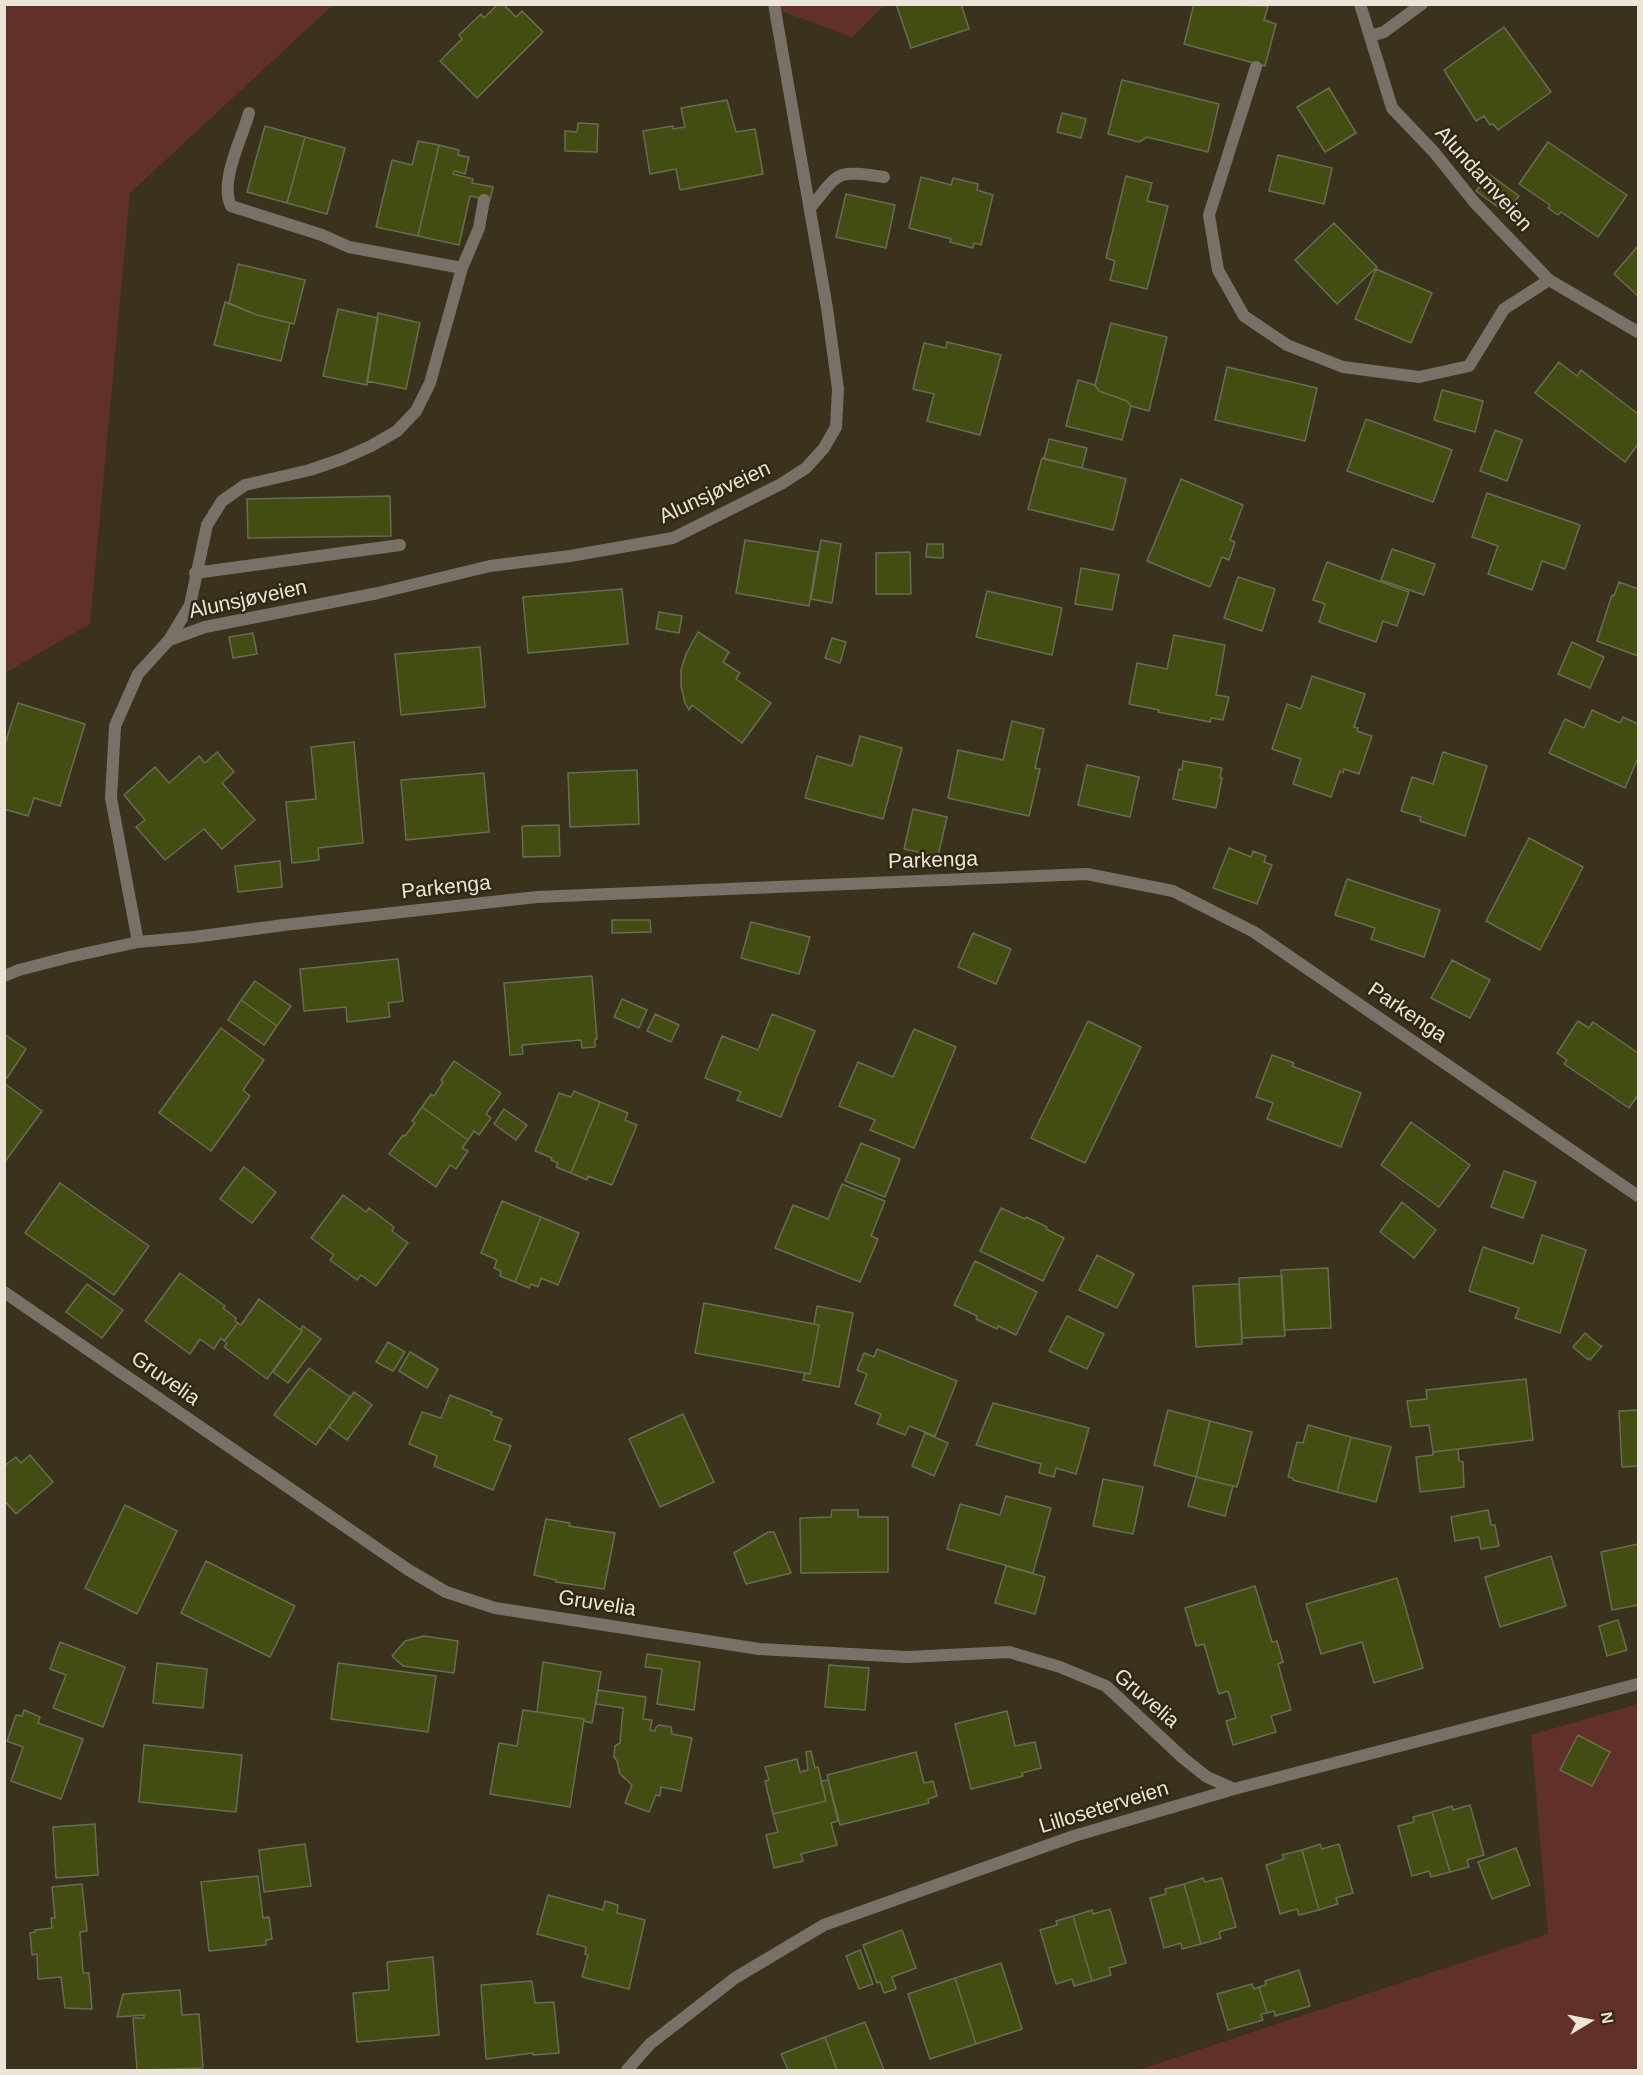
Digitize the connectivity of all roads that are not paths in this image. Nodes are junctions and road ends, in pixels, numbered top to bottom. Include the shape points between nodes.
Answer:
1 (774, 4) edge
2 (1360, 4) edge
3 (1422, 4) edge
4 (1370, 36) junction
5 (1256, 67) dead end
6 (249, 113) dead end
7 (884, 177) dead end
8 (484, 200) dead end
9 (810, 208) junction
10 (462, 268) junction
11 (1549, 280) junction
12 (1638, 332) edge
13 (400, 545) dead end
14 (195, 573) junction
15 (169, 640) junction
16 (138, 942) junction
17 (4, 976) edge
18 (1638, 1196) edge
19 (4, 1292) edge
20 (1638, 1684) edge
21 (1234, 1789) junction
22 (627, 2070) edge

1 - 9 street, Alunsjøveien
2 - 4 street, Alundamveien
3 - 4 street via 1384,32
4 - 11 street, Alundamveien via 1392,108
5 - 11 street via 1209,214 1218,270 1244,316 1287,345 1343,367 1419,377 1469,366 1504,309
6 - 10 street via 227,179 226,197 231,206 349,247
7 - 9 street via 848,172 836,177
8 - 10 street, Alunsjøveien via 479,228
9 - 15 street, Alunsjøveien via 838,388 836,427 806,468 673,538 489,566 378,593 205,627
10 - 14 street, Alunsjøveien via 430,383 416,411 397,431 371,446 310,470 245,485 222,501 207,525
11 - 12 street, Alundamveien
13 - 14 street
14 - 15 street, Alunsjøveien via 190,605
15 - 16 street, Alunsjøveien via 138,674 115,726 111,798
16 - 17 street
16 - 18 street, Parkenga via 537,897 1087,874 1173,891 1254,932
19 - 21 street, Gruvelia via 446,1592 495,1608 759,1648 907,1657 1009,1652 1106,1686 1183,1758 1207,1777
20 - 21 street, Lilloseterveien
21 - 22 street, Lilloseterveien via 1074,1836 824,1925 735,1978 650,2044

